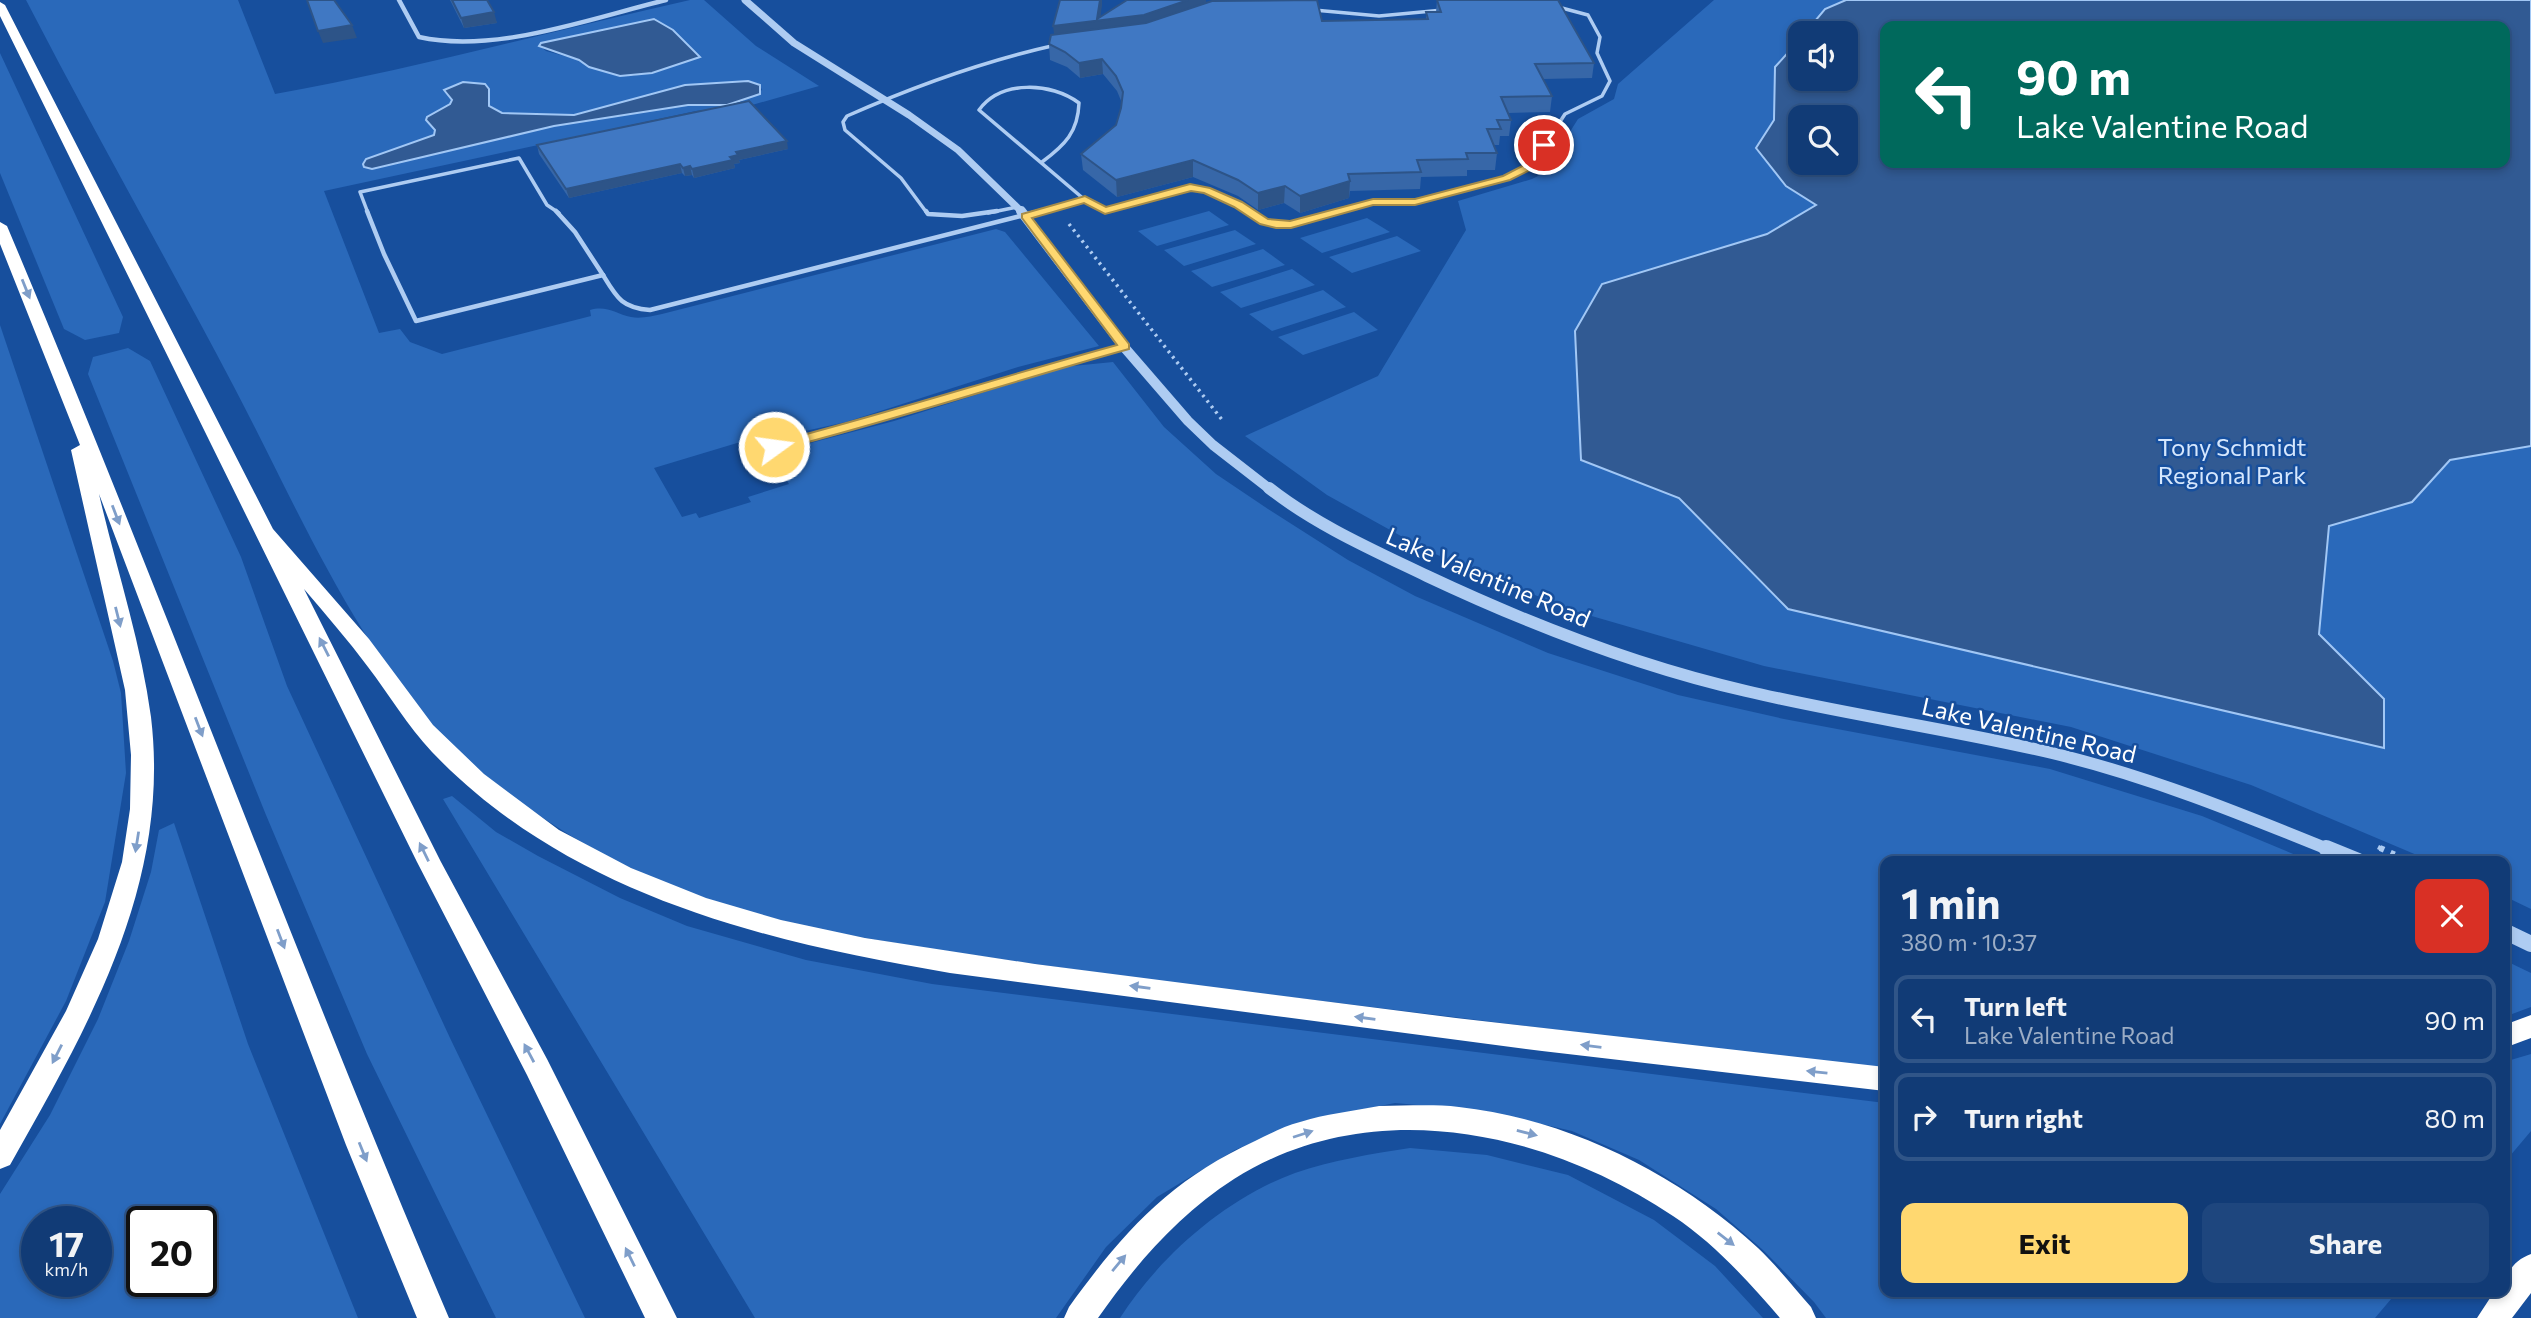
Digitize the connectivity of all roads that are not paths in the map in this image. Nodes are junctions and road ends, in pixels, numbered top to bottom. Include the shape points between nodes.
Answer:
1 (399, 0) edge
2 (666, 0) edge
3 (745, 0) edge
4 (0, 5) edge
5 (1547, 8) edge
6 (1309, 10) edge
7 (1450, 10) edge
8 (1068, 44) edge
9 (886, 100) junction
10 (1042, 162) junction
11 (1085, 200) junction
12 (1017, 206) junction
13 (1026, 216) junction
14 (0, 226) edge
15 (603, 275) junction
16 (1124, 347) junction
17 (65, 383) junction
18 (774, 447) dead end
19 (265, 531) junction
20 (2346, 856) edge
21 (2510, 933) edge
22 (2531, 944) edge
23 (2531, 1026) edge
24 (2510, 1035) edge
25 (1880, 1078) edge
26 (0, 1156) edge
27 (2531, 1268) edge
28 (2510, 1296) edge
29 (2509, 1297) edge
30 (433, 1318) edge
31 (661, 1318) edge
32 (1080, 1318) edge
33 (1800, 1318) edge
34 (2493, 1318) edge

1 - 2 street via 419,37 454,44 496,39
3 - 9 street, Lake Valentine Road via 794,43
4 - 19 highway
5 - 11 lane via 1588,15 1600,37 1597,53 1610,81 1602,96 1565,114 1532,165 1507,178 1415,202 1373,202 1291,225 1264,222 1238,204 1199,188 1105,211
6 - 7 lane via 1379,16
8 - 9 lane via 1015,54
9 - 12 street, Lake Valentine Road via 958,150
9 - 12 lane via 847,116 845,130 882,159 928,214 978,216
10 - 10 lane via 1073,136 1079,103 1072,95 1052,88 1028,88 1001,93 982,104 979,110 983,115
10 - 11 lane
11 - 13 lane
12 - 13 street, Lake Valentine Road
13 - 15 lane via 662,309 633,309 623,304
13 - 16 street, Lake Valentine Road
14 -> 17 highway
15 - 15 lane via 416,321 360,191 519,158 547,205 575,232
16 - 18 lane
16 - 20 street, Lake Valentine Road via 1213,445 1283,499 1363,546 1507,614 1635,660 1744,691 2119,771
17 -> 26 highway via 140,718 140,823 125,894 92,980 46,1076
17 -> 30 highway via 360,1145
25 -> 19 highway via 1424,1026 969,965 823,939 694,904 554,838 472,778 408,710 375,662
31 -> 19 highway
21 - 22 street
23 - 24 highway
27 - 28 highway
29 - 34 highway
32 -> 33 highway via 1148,1229 1228,1167 1309,1132 1396,1118 1490,1123 1596,1157 1645,1182 1730,1242

